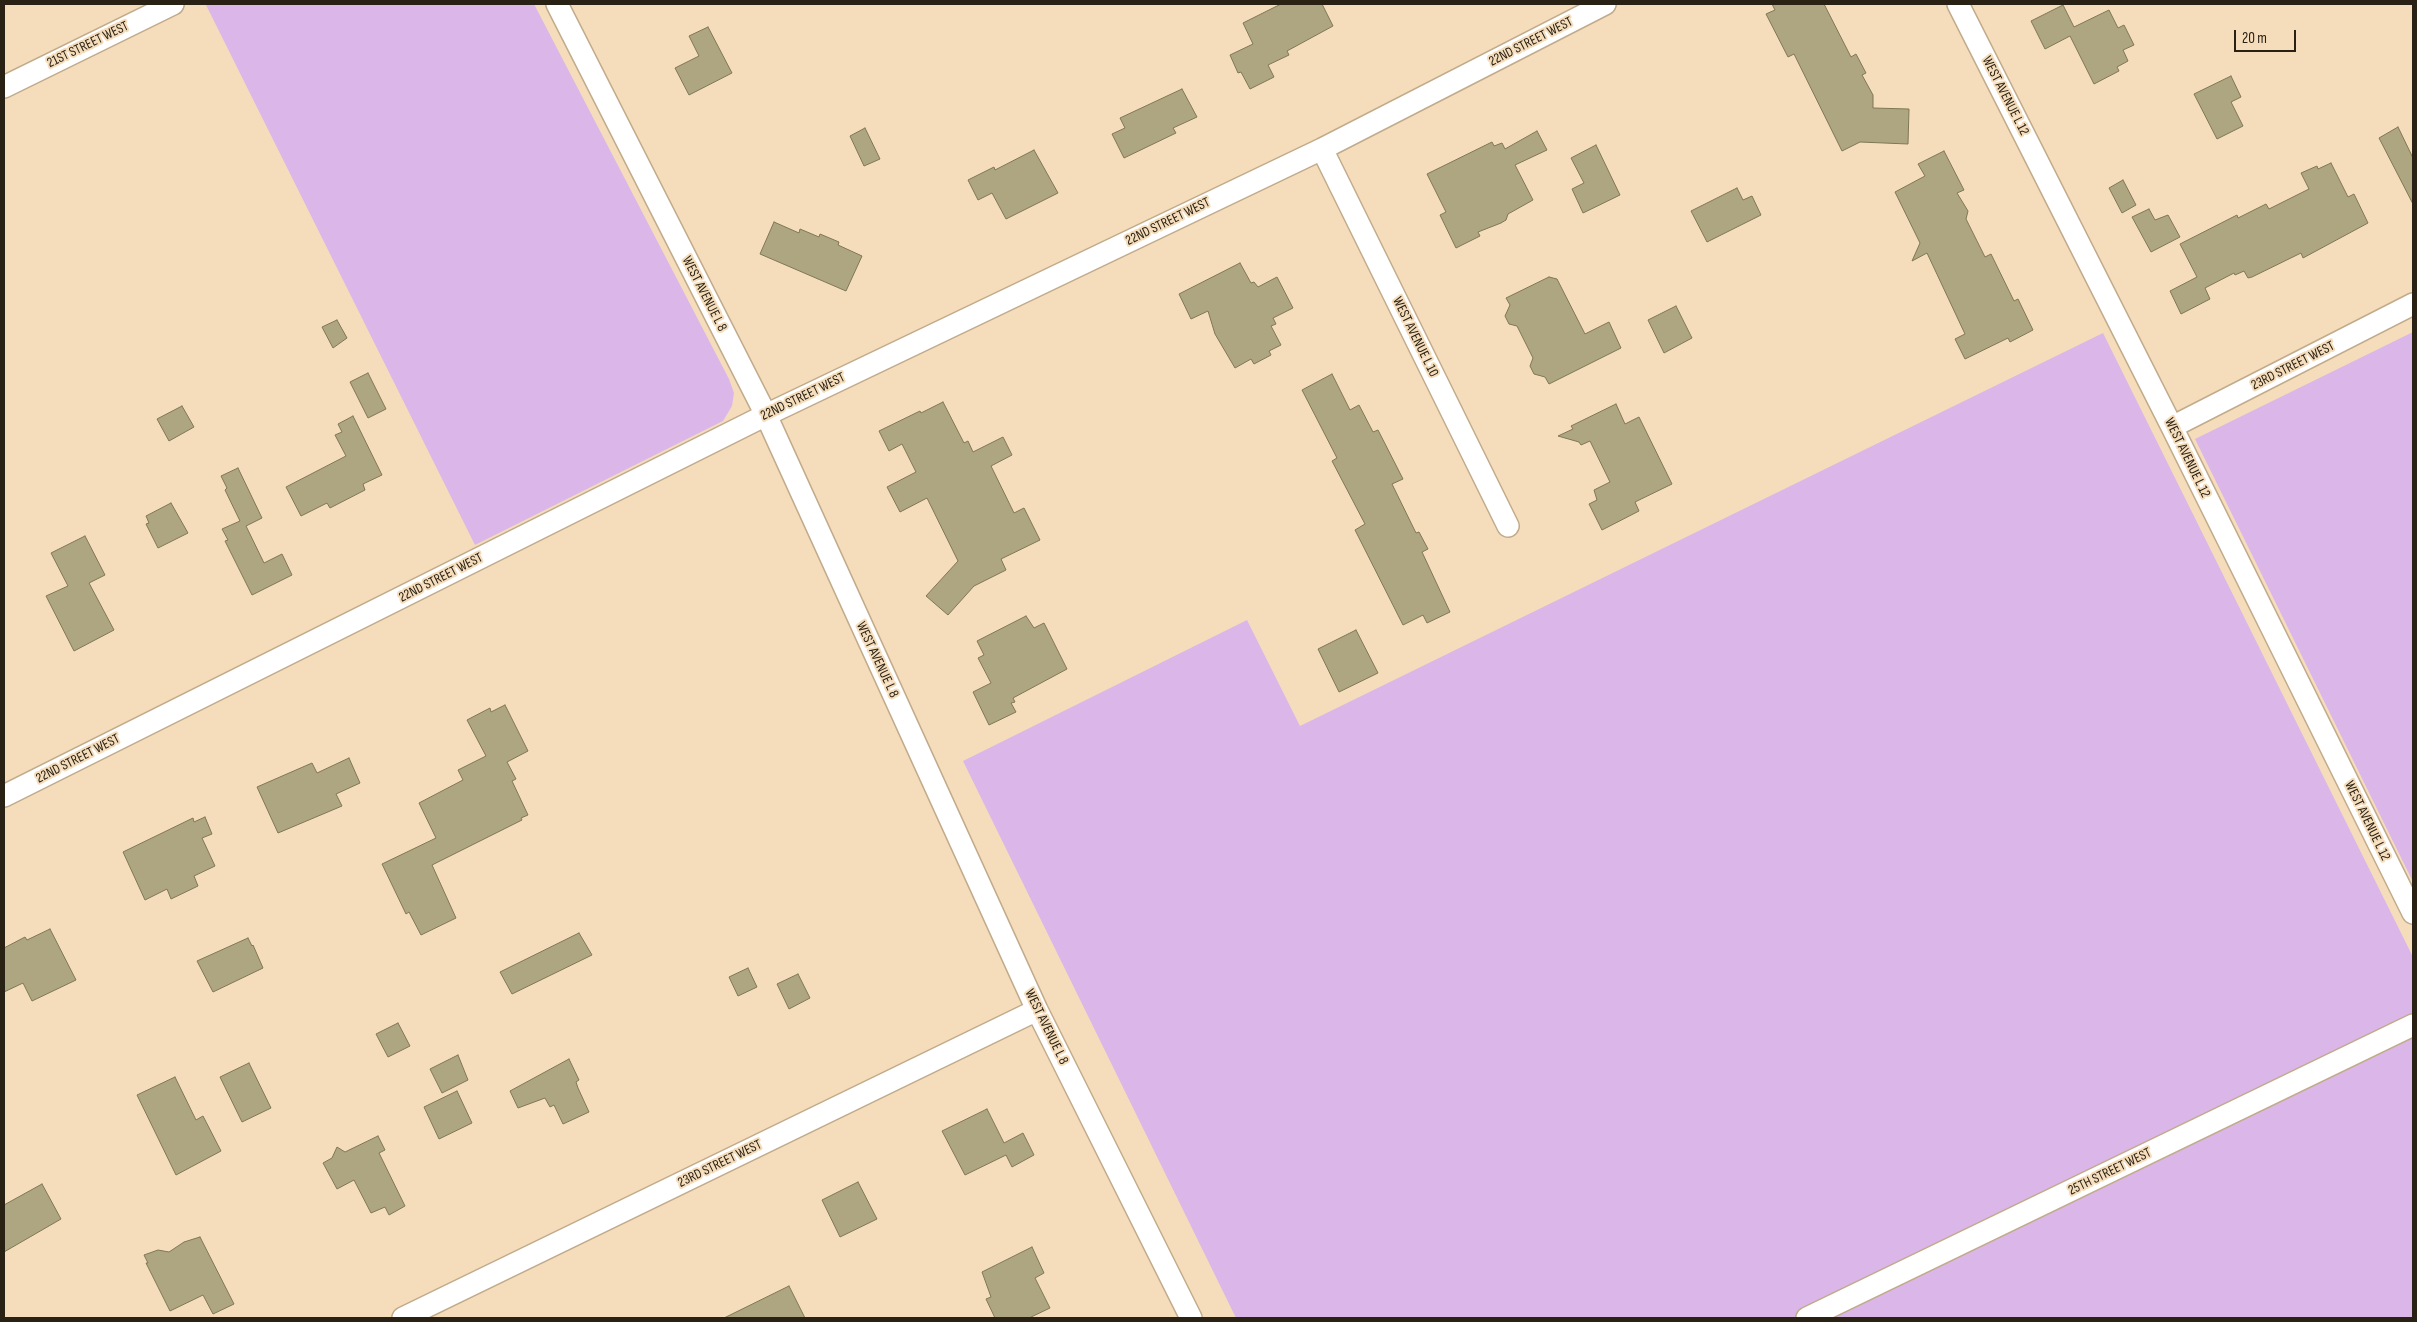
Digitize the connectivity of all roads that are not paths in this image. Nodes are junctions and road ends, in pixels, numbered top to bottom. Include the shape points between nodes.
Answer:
1 (173, 4) edge
2 (557, 4) edge
3 (1605, 4) edge
4 (1958, 4) edge
5 (4, 87) edge
6 (1322, 149) junction
7 (2413, 304) edge
8 (766, 415) junction
9 (2172, 427) junction
10 (1508, 526) dead end
11 (4, 796) edge
12 (2413, 914) edge
13 (1037, 1010) junction
14 (2413, 1025) edge
15 (403, 1318) edge
16 (1191, 1318) edge
17 (1807, 1318) edge

1 - 5 street, 21ST STREET WEST
2 - 8 street, WEST AVENUE L 8
3 - 6 street, 22ND STREET WEST
4 - 9 street, WEST AVENUE L 12
6 - 8 street, 22ND STREET WEST
6 - 10 street, WEST AVENUE L 10
7 - 9 street, 23RD STREET WEST
8 - 11 street, 22ND STREET WEST
8 - 13 street, WEST AVENUE L 8
9 - 12 street, WEST AVENUE L 12
13 - 15 street, 23RD STREET WEST
13 - 16 street, WEST AVENUE L 8
14 - 17 street, 25TH STREET WEST

